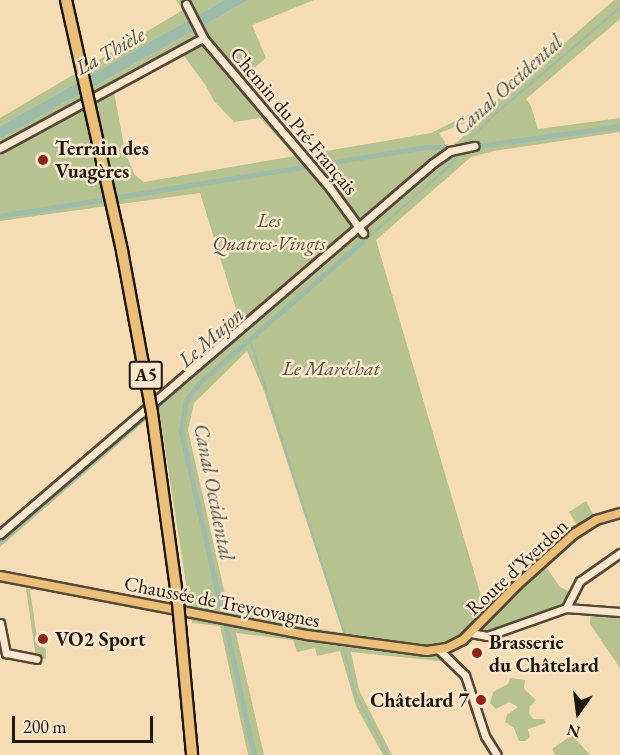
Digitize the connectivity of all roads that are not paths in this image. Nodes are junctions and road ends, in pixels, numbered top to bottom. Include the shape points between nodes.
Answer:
1 (66, 0) edge
2 (73, 0) edge
3 (187, 8) dead end
4 (202, 37) junction
5 (474, 146) dead end
6 (0, 148) edge
7 (360, 225) junction
8 (363, 233) dead end
9 (620, 513) edge
10 (0, 534) edge
11 (620, 553) edge
12 (0, 576) edge
13 (567, 608) junction
14 (620, 612) edge
15 (0, 623) edge
16 (471, 633) junction
17 (439, 650) junction
18 (36, 659) dead end
19 (192, 755) edge
20 (199, 755) edge
21 (497, 755) edge

1 - 19 highway, A5, bridge via 151,403 177,592
2 - 20 highway, A5 via 121,212 159,409 184,590
3 - 4 street, Chemin du Pré-Français
4 - 6 street
4 - 7 street, Chemin du Pré-Français
5 - 7 street via 450,151
7 - 8 street, Chemin du Pré-Français
7 - 10 street
9 - 16 main road, Route d'Yverdon via 596,520 574,534
11 - 13 street via 580,581
12 - 17 main road, Chaussée de Treycovagnes via 339,641
13 - 14 street
13 - 16 street via 487,636
15 - 18 street via 6,653
16 - 17 main road, Route d'Yverdon
17 - 21 street via 465,675 485,736

